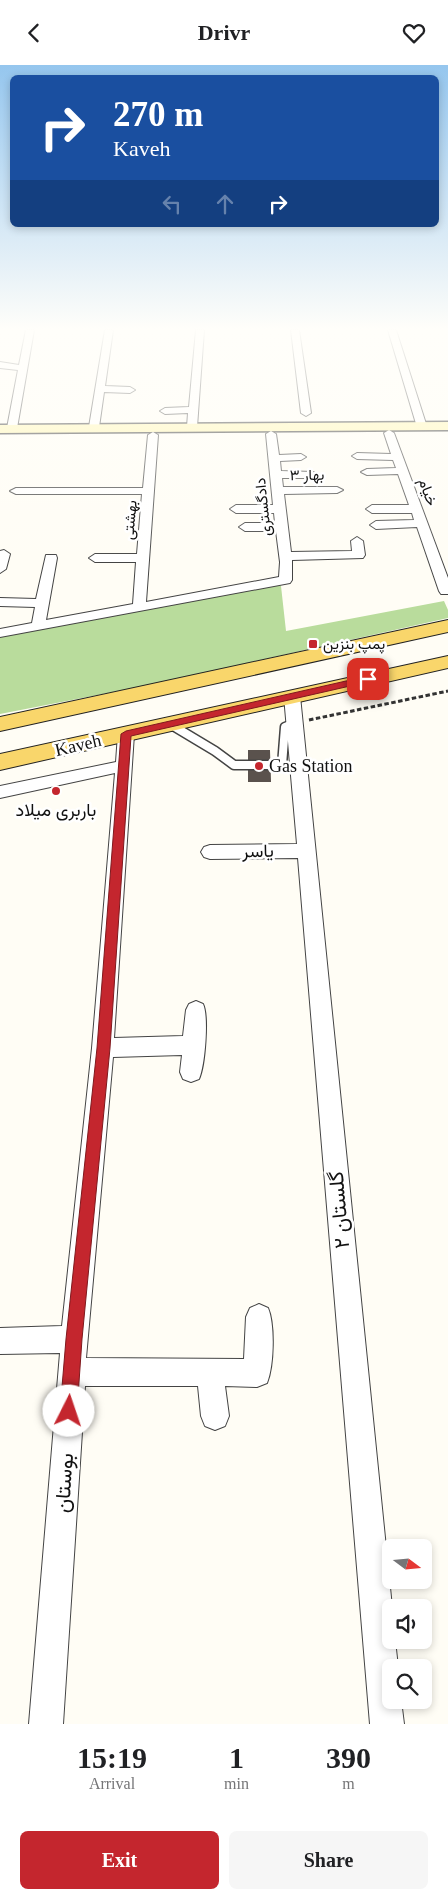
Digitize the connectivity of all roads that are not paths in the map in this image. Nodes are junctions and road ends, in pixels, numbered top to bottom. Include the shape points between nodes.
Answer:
1 (11, 407) edge
2 (97, 407) edge
3 (182, 407) edge
4 (194, 407) edge
5 (305, 407) edge
6 (416, 407) edge
7 (165, 411) dead end
8 (306, 413) junction
9 (448, 426) edge
10 (94, 427) junction
11 (192, 427) junction
12 (290, 427) junction
13 (328, 427) junction
14 (422, 427) junction
15 (4, 431) edge
16 (51, 432) junction
17 (390, 433) junction
18 (448, 433) edge
19 (272, 434) junction
20 (153, 435) junction
21 (357, 456) dead end
22 (301, 457) dead end
23 (398, 457) junction
24 (274, 458) junction
25 (403, 471) junction
26 (366, 472) dead end
27 (276, 474) junction
28 (313, 475) dead end
29 (337, 489) dead end
30 (16, 491) dead end
31 (148, 491) junction
32 (278, 491) junction
33 (236, 509) dead end
34 (280, 509) junction
35 (372, 509) dead end
36 (417, 509) junction
37 (422, 523) junction
38 (376, 525) dead end
39 (245, 527) dead end
40 (282, 527) junction
41 (357, 541) dead end
42 (4, 554) dead end
43 (285, 556) junction
44 (50, 558) dead end
45 (95, 558) dead end
46 (143, 558) junction
47 (0, 569) edge
48 (286, 576) joint
49 (446, 591) dead end
50 (0, 602) edge
51 (43, 603) junction
52 (138, 608) junction
53 (38, 626) junction
54 (448, 626) edge
55 (0, 633) edge
56 (447, 663) edge
57 (292, 696) junction
58 (0, 723) edge
59 (295, 723) junction
60 (170, 724) junction
61 (126, 734) junction
62 (0, 762) edge
63 (124, 766) junction
64 (0, 792) edge
65 (306, 851) junction
66 (210, 852) dead end
67 (196, 1010) dead end
68 (194, 1045) junction
69 (103, 1048) junction
70 (191, 1073) dead end
71 (259, 1317) dead end
72 (74, 1339) junction
73 (0, 1341) edge
74 (72, 1372) junction
75 (210, 1373) junction
76 (215, 1416) dead end
77 (46, 1724) edge
78 (387, 1724) edge

1 - 15 street
2 - 10 street
3 - 7 street
4 - 11 street
5 - 8 street
6 - 14 street
8 - 12 street
8 - 13 street
9 - 14 main road
10 - 11 main road
10 - 16 main road
11 - 12 main road
12 - 13 main road
13 - 14 main road
15 - 16 main road
16 - 20 main road
17 - 18 main road
17 - 19 main road
17 - 23 street, خیام
19 - 20 main road
19 - 24 street, دادگستری
20 - 31 street, بهشتی
21 - 23 street
22 - 24 street
23 - 25 street, خیام
24 - 27 street, دادگستری
25 - 26 street
25 - 36 street, خیام
27 - 28 street
27 - 32 street, دادگستری
29 - 32 street, بهار ۳
30 - 31 street
31 - 46 street, بهشتی
32 - 34 street, دادگستری
33 - 34 street
34 - 40 street, دادگستری
35 - 36 street
36 - 37 street, خیام
37 - 38 street
37 - 49 street, خیام via 434,544
39 - 40 street
40 - 43 street, دادگستری
41 - 43 street via 359,555
42 - 47 street
43 - 48 street, دادگستری
44 - 51 street
45 - 46 street
46 - 52 street, بهشتی
48 - 52 street via 285,580
50 - 51 street
51 - 53 street
52 - 53 street
53 - 55 street
54 - 58 main road
56 - 57 main road, Kaveh
57 - 59 street, گلستان ۲
57 - 60 main road, Kaveh
59 - 60 lane via 285,727 282,765 234,765
59 - 65 street, گلستان ۲
60 - 61 main road, Kaveh
61 - 62 main road, Kaveh
61 - 63 street, بوستان
63 - 64 street
63 - 69 street, بوستان
65 - 66 street, یاسر
65 - 78 street, گلستان ۲
67 - 68 street
68 - 69 street
68 - 70 street
69 - 72 street, بوستان
71 - 75 street via 257,1373
72 - 73 street
72 - 74 street, بوستان
74 - 75 street
74 - 77 street, بوستان
75 - 76 street

